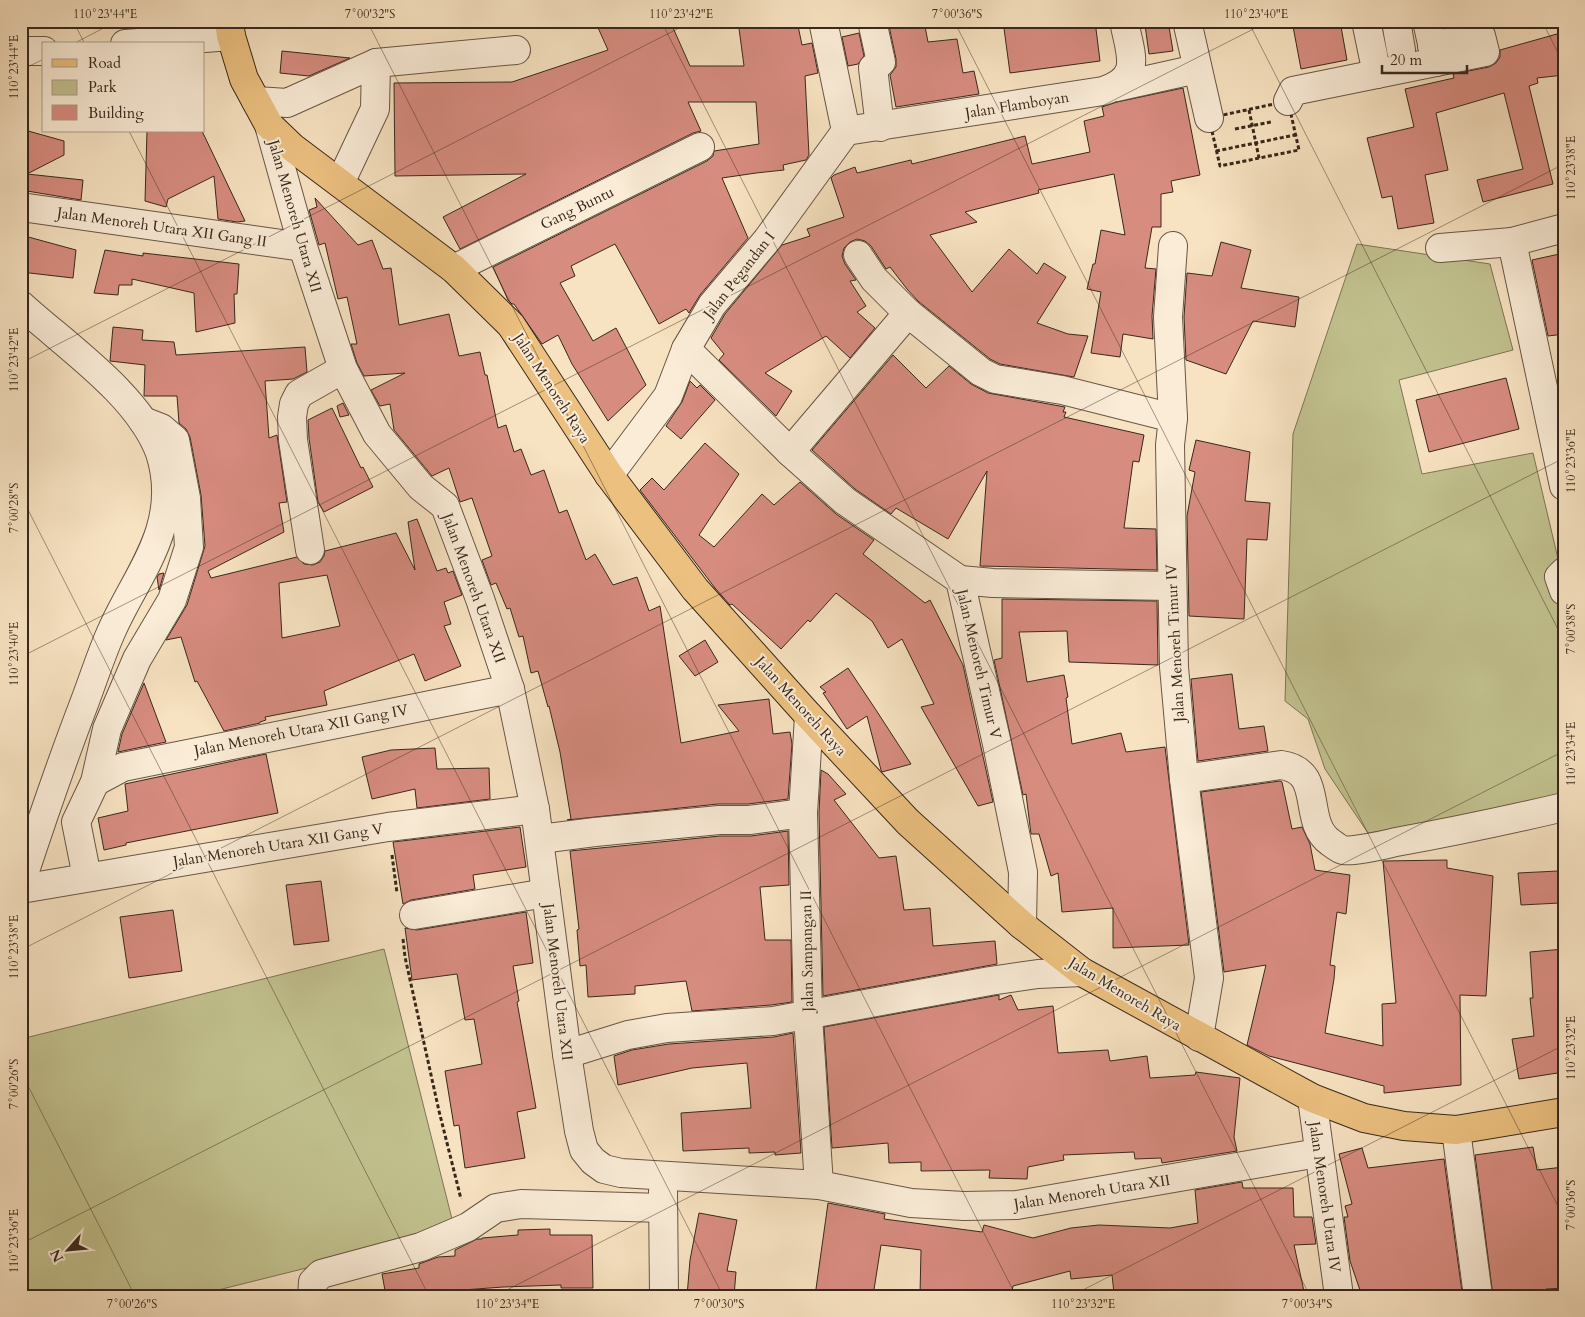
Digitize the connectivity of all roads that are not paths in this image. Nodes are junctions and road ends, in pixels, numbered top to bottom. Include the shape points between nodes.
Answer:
1 (823, 21) edge
2 (872, 21) edge
3 (1124, 21) edge
4 (1187, 21) edge
5 (1366, 21) edge
6 (1396, 21) edge
7 (230, 26) edge
8 (137, 42) edge
9 (1432, 43) edge
10 (516, 50) dead end
11 (1402, 50) dead end
12 (21, 51) edge
13 (42, 51) edge
14 (376, 63) junction
15 (1197, 69) junction
16 (1377, 74) junction
17 (1116, 87) junction
18 (256, 101) junction
19 (1280, 112) road end
20 (269, 125) junction
21 (880, 127) junction
22 (1218, 129) road end
23 (846, 131) junction
24 (700, 147) dead end
25 (340, 183) junction
26 (21, 208) edge
27 (1564, 228) edge
28 (1512, 242) junction
29 (1173, 246) dead end
30 (303, 247) junction
31 (1440, 248) dead end
32 (858, 255) dead end
33 (454, 269) junction
34 (21, 305) edge
35 (908, 313) junction
36 (686, 349) junction
37 (343, 369) junction
38 (1173, 418) junction
39 (144, 421) junction
40 (790, 452) junction
41 (609, 475) junction
42 (1564, 486) edge
43 (310, 550) dead end
44 (1564, 572) edge
45 (960, 580) junction
46 (1172, 586) junction
47 (1564, 591) edge
48 (510, 689) junction
49 (809, 716) junction
50 (1184, 780) junction
51 (95, 782) junction
52 (1564, 807) edge
53 (535, 809) junction
54 (803, 813) junction
55 (540, 839) junction
56 (87, 877) junction
57 (21, 883) edge
58 (21, 889) edge
59 (546, 892) junction
60 (408, 922) road end
61 (1022, 924) junction
62 (1082, 972) junction
63 (808, 1016) junction
64 (1199, 1037) junction
65 (567, 1054) junction
66 (1312, 1098) junction
67 (1564, 1112) edge
68 (1456, 1130) junction
69 (1318, 1153) junction
70 (663, 1174) junction
71 (819, 1186) junction
72 (663, 1208) junction
73 (312, 1296) edge
74 (664, 1296) edge
75 (1339, 1296) edge
76 (1478, 1296) edge

1 - 23 street
2 - 21 street via 881,62 873,68
3 - 17 street via 1132,62 1130,73
4 - 15 street
5 - 16 street
6 - 11 street
7 - 8 street
7 - 18 main road, Jalan Menoreh Raya via 244,79
9 - 16 street
10 - 14 street
12 - 13 street
14 - 18 street via 287,103
14 - 25 street via 375,109
15 - 17 street, Jalan Flamboyan
15 - 22 street
16 - 19 street via 1293,91
17 - 21 street, Jalan Flamboyan
18 - 20 main road, Jalan Menoreh Raya
20 - 25 main road, Jalan Menoreh Raya via 292,148
20 - 30 street, Jalan Menoreh Utara XII
21 - 23 street, Jalan Flamboyan
23 - 36 street, Jalan Pegandan I via 767,240 712,305
24 - 33 street, Gang Buntu
25 - 33 main road, Jalan Menoreh Raya
26 - 30 street, Jalan Menoreh Utara XII Gang II
27 - 28 street
28 - 31 street
28 - 42 street
29 - 38 street, Jalan Menoreh Timur IV via 1168,316
30 - 37 street, Jalan Menoreh Utara XII
32 - 35 street via 874,280
33 - 41 main road, Jalan Menoreh Raya via 511,325
34 - 39 street via 115,387
35 - 38 street via 981,372 995,379 1062,390
35 - 40 street
36 - 40 street, Jalan Menoreh Timur V
36 - 41 street, Jalan Pegandan I via 668,396
37 - 43 street via 299,394 294,404 293,440
37 - 48 street, Jalan Menoreh Utara XII via 377,434 421,487 445,506
38 - 46 street, Jalan Menoreh Timur IV via 1170,445
39 - 51 street via 162,428 175,440 186,498 189,547 172,600 137,659 106,729
39 - 57 street via 159,452 166,477 166,501 160,531 147,564 112,629
40 - 45 street, Jalan Menoreh Timur V via 845,501
41 - 49 main road, Jalan Menoreh Raya via 695,589
44 - 47 street via 1559,577
45 - 46 street
45 - 61 street, Jalan Menoreh Timur V via 1023,872
46 - 50 street, Jalan Menoreh Timur IV via 1174,666
48 - 51 street, Jalan Menoreh Utara XII Gang IV via 123,767
48 - 53 street, Jalan Menoreh Utara XII
49 - 54 street, Jalan Sampangan II
49 - 61 main road, Jalan Menoreh Raya via 908,822
50 - 52 street via 1281,765 1292,767 1307,780 1319,829 1329,841 1344,850 1472,828
50 - 64 street, Jalan Menoreh Timur IV via 1209,978
51 - 56 street via 76,822
53 - 55 street, Jalan Menoreh Utara XII
53 - 56 street, Jalan Menoreh Utara XII Gang V via 388,827
54 - 55 street
54 - 63 street, Jalan Sampangan II
55 - 59 street, Jalan Menoreh Utara XII
56 - 58 street, Jalan Menoreh Utara XII Gang V
59 - 60 street
59 - 65 street, Jalan Menoreh Utara XII
61 - 62 main road, Jalan Menoreh Raya
62 - 63 street via 990,980
62 - 64 main road, Jalan Menoreh Raya
63 - 65 street via 668,1028 628,1035
63 - 71 street, Jalan Sampangan II
64 - 66 main road, Jalan Menoreh Raya
65 - 70 street, Jalan Menoreh Utara XII via 584,1150 604,1170
66 - 68 main road, Jalan Menoreh Raya via 1364,1118 1404,1126
66 - 69 street, Jalan Menoreh Utara IV
67 - 68 main road, Jalan Menoreh Raya
68 - 76 street
69 - 71 street, Jalan Menoreh Utara XII via 1017,1205 911,1203
69 - 75 street, Jalan Menoreh Utara IV
70 - 71 street, Jalan Menoreh Utara XII
70 - 72 street
72 - 73 street via 521,1204 496,1208 468,1227 421,1247 321,1274 313,1282
72 - 74 street

